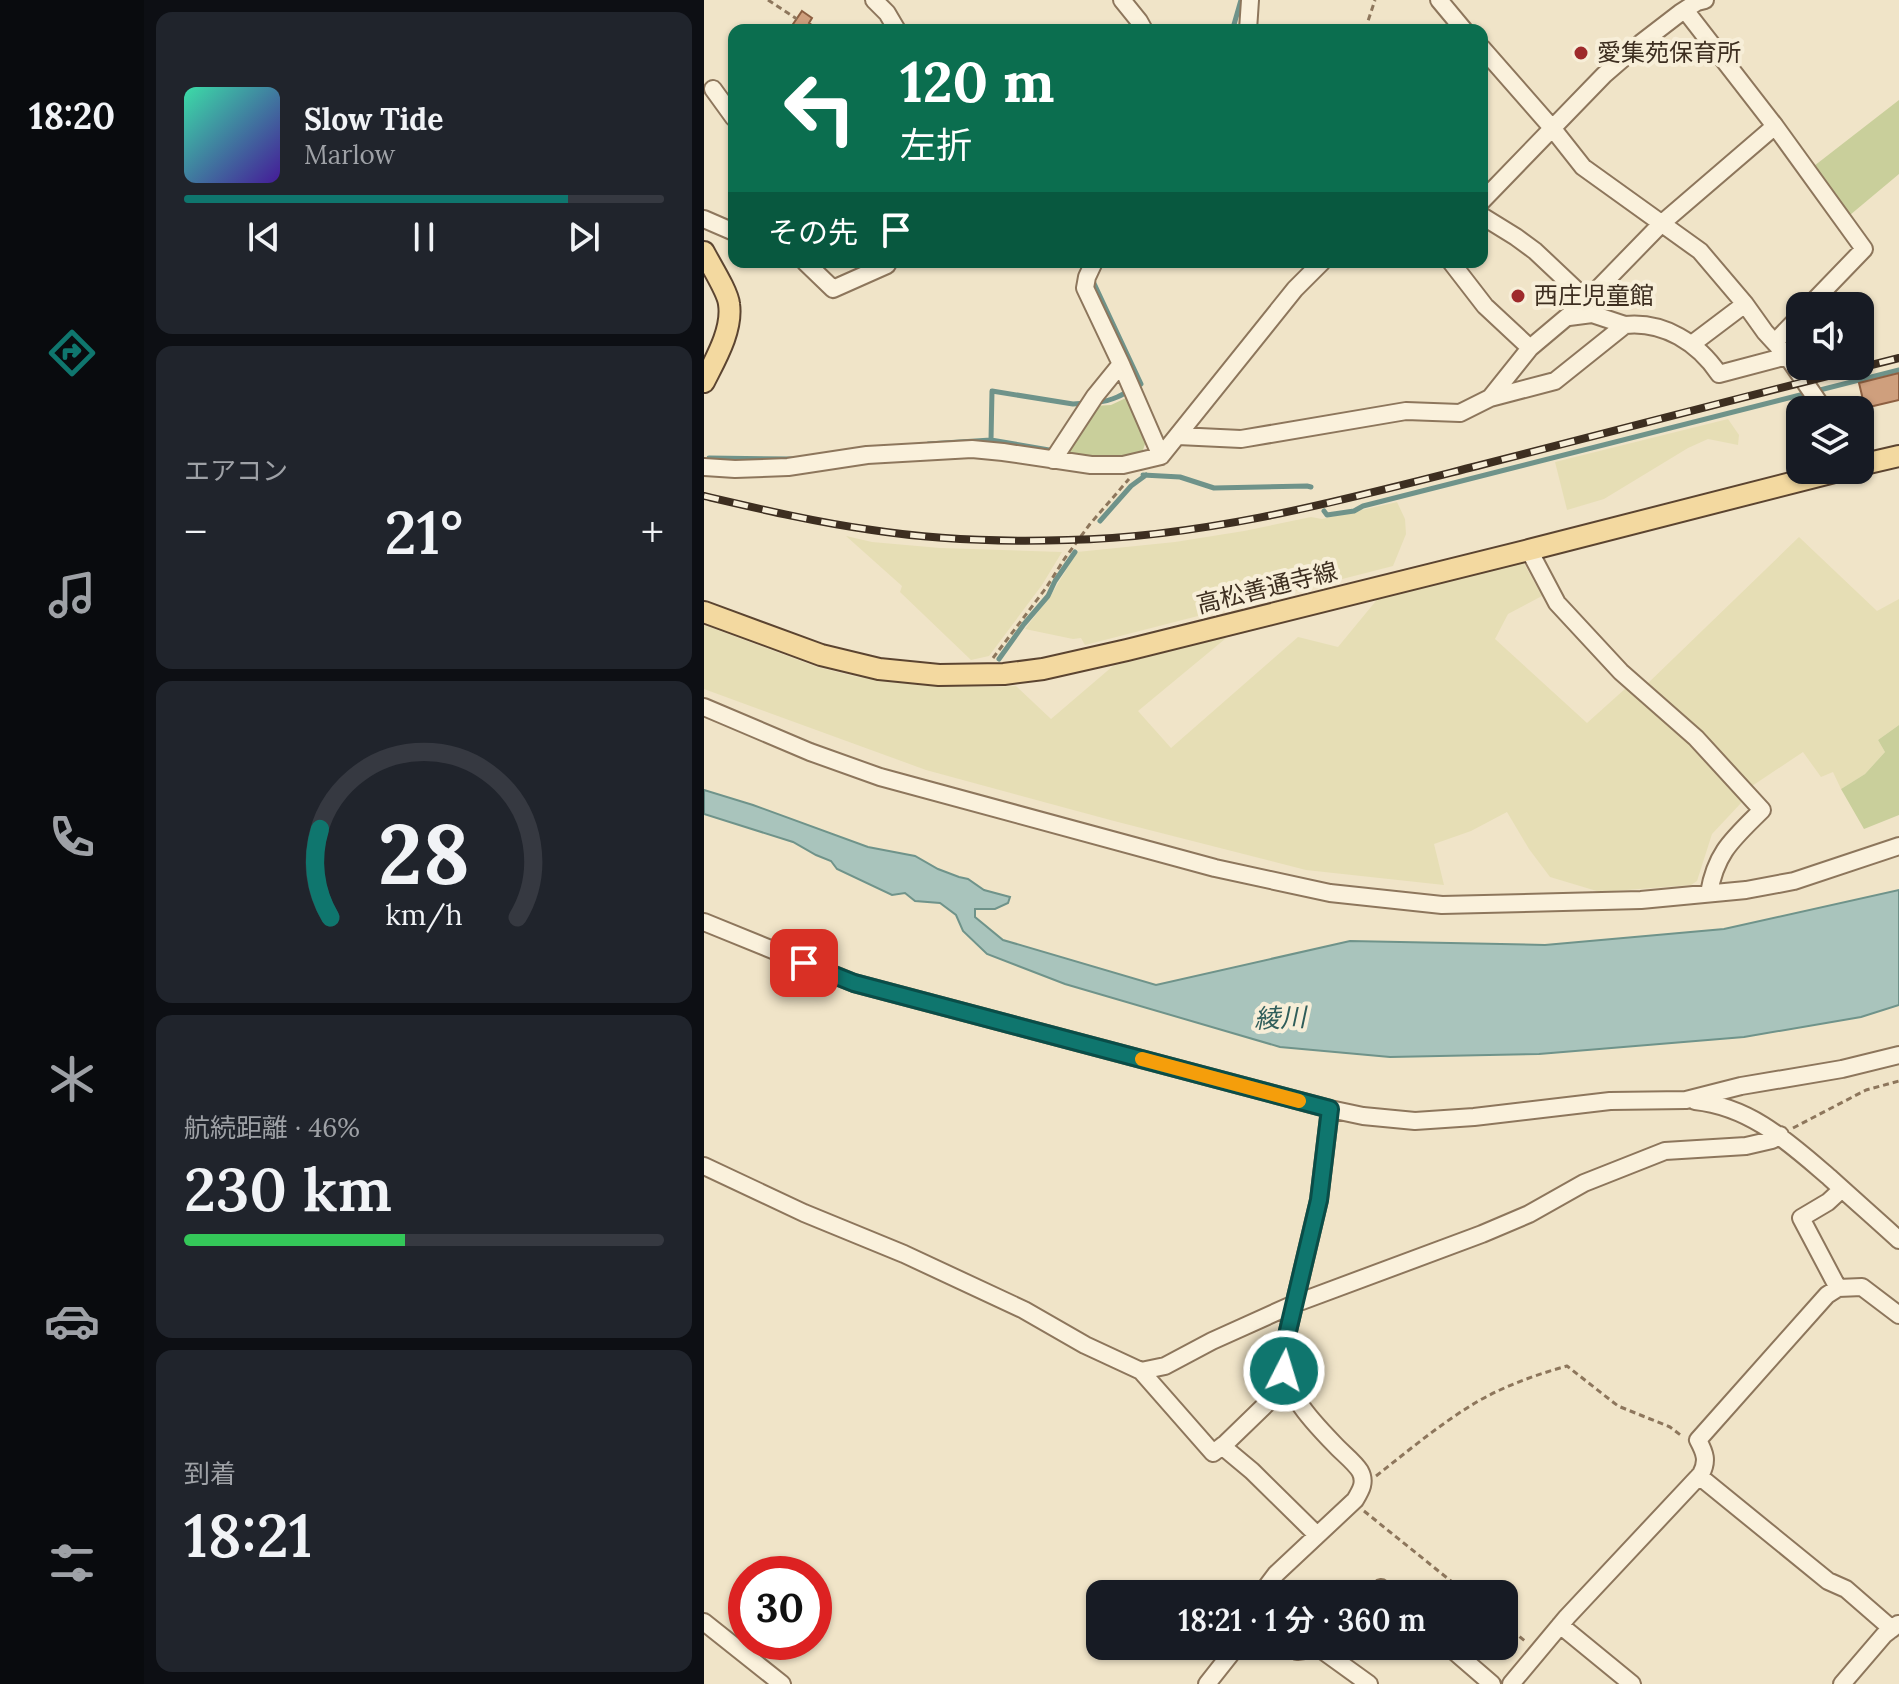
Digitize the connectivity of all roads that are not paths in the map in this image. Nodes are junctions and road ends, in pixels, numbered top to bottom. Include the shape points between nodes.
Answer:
1 (874, 0) edge
2 (1122, 0) edge
3 (1250, 0) edge
4 (1439, 0) edge
5 (1705, 0) edge
6 (1678, 8) edge
7 (893, 24) edge
8 (1141, 24) edge
9 (1248, 24) edge
10 (1459, 24) edge
11 (1488, 55) edge
12 (713, 89) dead end
13 (728, 110) edge
14 (1775, 126) junction
15 (1553, 129) junction
16 (1488, 195) edge
17 (704, 219) edge
18 (1488, 220) edge
19 (1661, 224) junction
20 (728, 229) edge
21 (704, 252) edge
22 (811, 268) edge
23 (880, 268) edge
24 (1091, 268) edge
25 (1316, 268) edge
26 (1456, 268) edge
27 (1823, 292) edge
28 (1587, 300) junction
29 (1745, 304) junction
30 (1568, 317) junction
31 (1625, 325) junction
32 (1786, 331) edge
33 (1775, 342) junction
34 (1692, 344) junction
35 (1530, 348) junction
36 (1786, 355) edge
37 (1786, 356) edge
38 (1121, 364) junction
39 (704, 380) edge
40 (1490, 398) junction
41 (1178, 436) junction
42 (1161, 456) junction
43 (1899, 456) edge
44 (1053, 460) junction
45 (1874, 462) edge
46 (704, 467) edge
47 (1787, 484) edge
48 (1529, 550) junction
49 (704, 612) edge
50 (704, 707) edge
51 (1899, 846) edge
52 (1709, 893) junction
53 (704, 922) edge
54 (1899, 1055) edge
55 (1686, 1100) junction
56 (1330, 1109) junction
57 (1780, 1135) junction
58 (704, 1166) edge
59 (1842, 1189) junction
60 (1899, 1240) edge
61 (1838, 1288) junction
62 (1294, 1304) junction
63 (1899, 1315) edge
64 (1141, 1371) junction
65 (1288, 1383) junction
66 (1218, 1449) junction
67 (1699, 1476) junction
68 (1317, 1535) junction
69 (1272, 1580) edge
70 (704, 1622) edge
71 (1560, 1625) junction
72 (1896, 1626) edge
73 (1226, 1660) edge
74 (1336, 1660) edge
75 (1464, 1660) edge
76 (782, 1684) edge
77 (1207, 1684) edge
78 (1369, 1684) edge
79 (1492, 1684) edge
80 (1511, 1684) edge
81 (1632, 1684) edge
82 (1842, 1684) edge

1 - 7 street
2 - 8 street
3 - 9 street
4 - 10 street
5 - 6 street
6 - 14 street
6 - 15 street
11 - 15 street
12 - 13 street
14 - 19 street
14 - 27 street via 1864,249
15 - 16 street
15 - 19 street via 1583,167
17 - 20 street
18 - 28 street via 1535,251
19 - 28 street
19 - 29 street via 1700,251
21 - 39 main road via 730,303 723,343
22 - 23 street via 833,289
24 - 38 street via 1085,288
25 - 41 street
26 - 35 street via 1485,306
28 - 30 street
29 - 33 street
29 - 34 street
30 - 31 street via 1592,314
30 - 35 street
31 - 34 street via 1661,328
31 - 40 street via 1555,381
32 - 33 street
33 - 36 street
34 - 37 street via 1719,374
35 - 40 street
38 - 42 street
38 - 44 street
40 - 41 street via 1460,413 1406,411 1241,439
41 - 42 street
42 - 44 street via 1123,465
43 - 45 main road
44 - 46 street via 972,449 867,455 788,467
47 - 48 main road, 高松善通寺線
48 - 49 main road, 高松善通寺線 via 1043,669 985,675 907,673 849,663
48 - 52 street via 1557,603 1762,810 1727,845
50 - 52 street via 880,777 1215,868 1330,893 1442,905
51 - 52 street via 1794,881
53 - 56 street via 854,983
54 - 55 street
55 - 56 street via 1610,1101 1415,1121
55 - 57 street via 1741,1112
56 - 62 street via 1319,1200
57 - 59 street
57 - 62 street via 1746,1146 1665,1151 1584,1183 1482,1234
58 - 64 street via 1024,1310
59 - 60 street
59 - 61 street via 1801,1218
61 - 63 street via 1862,1287
61 - 67 street via 1698,1440 1706,1455
62 - 64 street via 1165,1366
62 - 65 street via 1283,1352
64 - 66 street
65 - 66 street
65 - 68 street via 1363,1481 1353,1502
66 - 68 street via 1252,1471
67 - 71 street
67 - 72 street via 1828,1581
68 - 69 street
70 - 76 street
71 - 80 street
71 - 81 street
72 - 82 street
73 - 77 street
74 - 78 street
75 - 79 street

